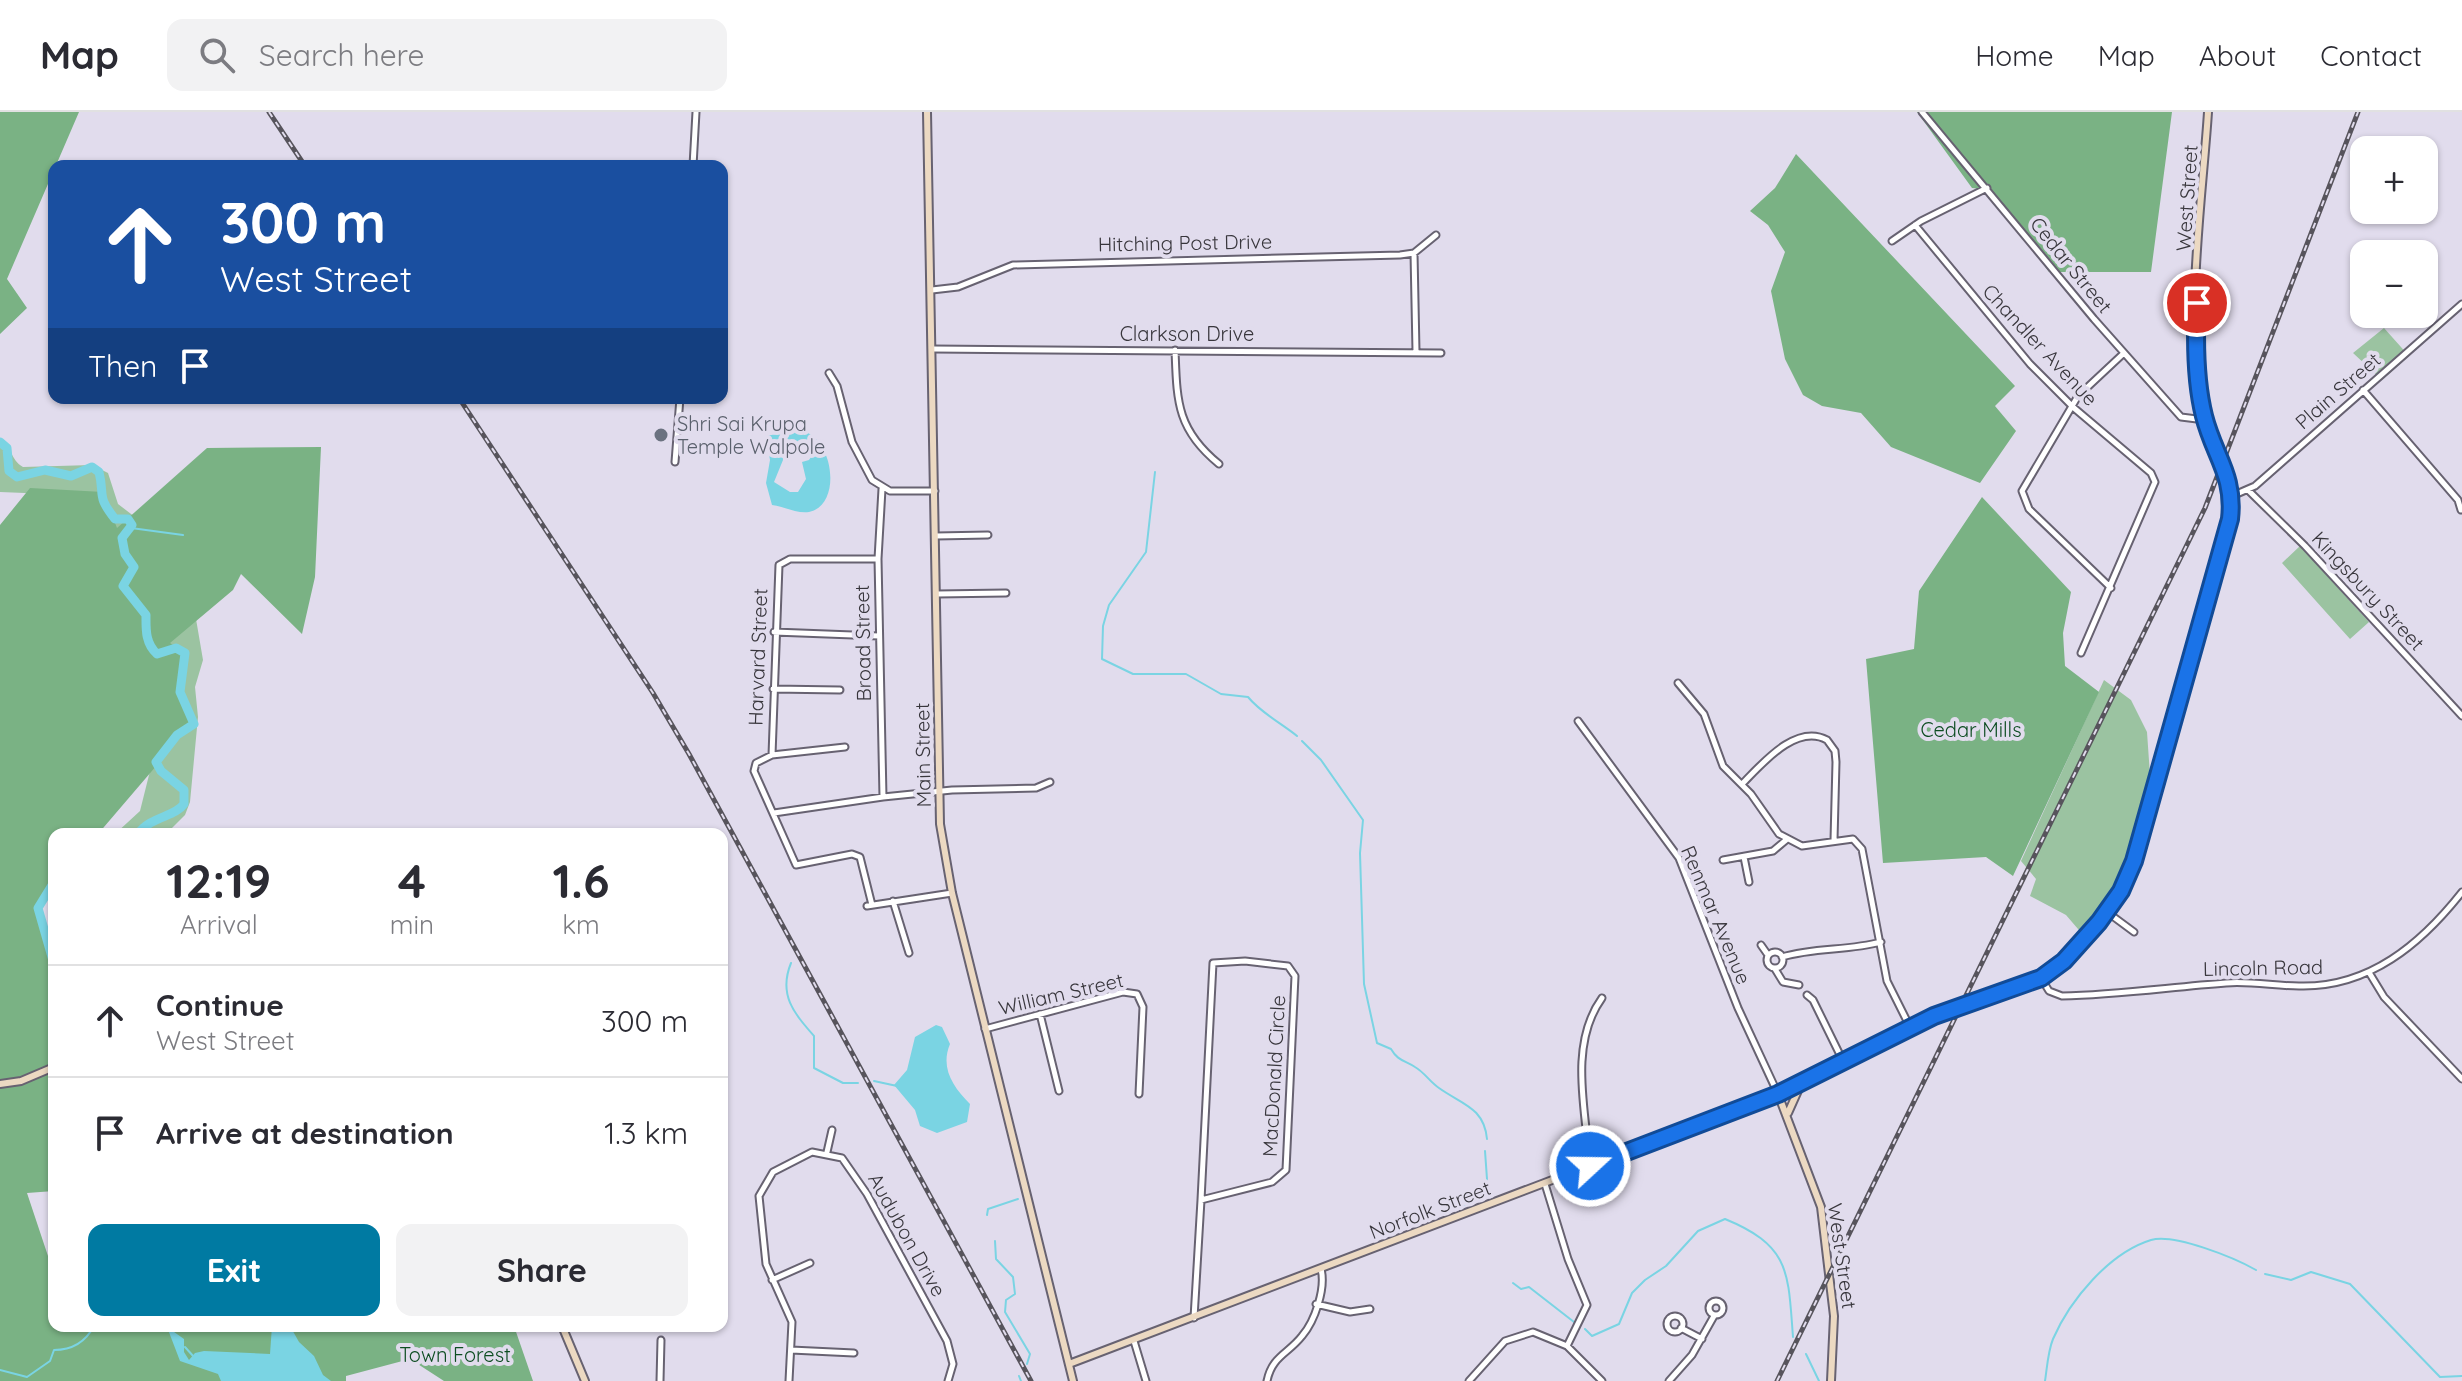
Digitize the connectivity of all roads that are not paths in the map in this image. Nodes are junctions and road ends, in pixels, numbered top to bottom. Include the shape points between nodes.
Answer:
1 (696, 112) edge
2 (927, 112) edge
3 (1922, 112) edge
4 (2208, 112) edge
5 (693, 160) edge
6 (1987, 188) junction
7 (1915, 225) junction
8 (1436, 235) dead end
9 (1892, 241) dead end
10 (1414, 253) junction
11 (932, 290) junction
12 (2462, 304) edge
13 (933, 349) junction
14 (1175, 350) junction
15 (1416, 351) junction
16 (1441, 353) dead end
17 (2124, 353) junction
18 (829, 373) dead end
19 (2363, 390) junction
20 (680, 404) edge
21 (2074, 408) junction
22 (2205, 420) junction
23 (675, 462) dead end
24 (1219, 464) dead end
25 (882, 489) junction
26 (2248, 490) junction
27 (935, 491) junction
28 (2232, 496) junction
29 (2461, 510) edge
30 (988, 535) dead end
31 (936, 536) junction
32 (878, 559) junction
33 (2111, 588) junction
34 (1006, 593) dead end
35 (937, 594) junction
36 (774, 632) junction
37 (879, 636) junction
38 (2081, 653) dead end
39 (1678, 683) dead end
40 (773, 689) junction
41 (840, 690) dead end
42 (2462, 716) edge
43 (1578, 721) dead end
44 (845, 747) dead end
45 (772, 755) junction
46 (1050, 782) dead end
47 (1742, 784) junction
48 (939, 791) junction
49 (883, 797) junction
50 (774, 813) junction
51 (1786, 840) junction
52 (1834, 840) junction
53 (1744, 857) junction
54 (1723, 860) dead end
55 (1749, 882) dead end
56 (2462, 892) edge
57 (952, 893) junction
58 (2460, 900) edge
59 (893, 901) junction
60 (2107, 912) junction
61 (2134, 932) dead end
62 (1881, 942) junction
63 (1761, 945) dead end
64 (909, 953) dead end
65 (1768, 955) junction
66 (1782, 957) junction
67 (1775, 969) junction
68 (2370, 974) junction
69 (2041, 978) junction
70 (1799, 985) dead end
71 (1807, 995) dead end
72 (1602, 998) dead end
73 (1040, 1014) junction
74 (1910, 1027) junction
75 (985, 1029) junction
76 (1843, 1061) junction
77 (48, 1070) edge
78 (2462, 1079) edge
79 (1802, 1083) junction
80 (0, 1084) edge
81 (1059, 1091) dead end
82 (1139, 1094) dead end
83 (1778, 1094) junction
84 (1788, 1113) junction
85 (832, 1130) dead end
86 (827, 1152) junction
87 (1590, 1166) junction
88 (1545, 1184) junction
89 (1201, 1200) junction
90 (810, 1263) dead end
91 (1321, 1269) junction
92 (772, 1280) junction
93 (1316, 1304) junction
94 (1370, 1309) dead end
95 (1714, 1316) dead end
96 (1194, 1318) junction
97 (1681, 1328) dead end
98 (565, 1332) edge
99 (1702, 1339) junction
100 (661, 1340) dead end
101 (1134, 1341) junction
102 (1567, 1346) junction
103 (791, 1350) junction
104 (854, 1353) dead end
105 (1069, 1364) junction
106 (1474, 1380) edge
107 (585, 1381) edge
108 (660, 1381) edge
109 (789, 1381) edge
110 (948, 1381) edge
111 (1073, 1381) edge
112 (1146, 1381) edge
113 (1267, 1381) edge
114 (1602, 1381) edge
115 (1669, 1381) edge
116 (1831, 1381) edge

1 - 5 street
2 - 11 main road, Main Street
3 - 6 street, Cedar Street
4 - 22 main road, West Street via 2195,329
6 - 7 street
6 - 17 street, Cedar Street
7 - 9 street
7 - 21 street, Chandler Avenue via 2030,364
8 - 10 street
10 - 11 street, Hitching Post Drive via 1013,265 958,287
10 - 15 street
11 - 13 main road, Main Street
12 - 19 street, Plain Street
13 - 14 street, Clarkson Drive
13 - 27 main road, Main Street
14 - 15 street, Clarkson Drive
14 - 24 street via 1179,413
15 - 16 street, Clarkson Drive
17 - 21 street via 2078,396
17 - 22 street, Cedar Street via 2185,420
18 - 25 street via 857,454
19 - 26 street, Plain Street
19 - 29 street via 2458,500
20 - 23 street
21 - 33 street, Chandler Avenue via 2155,482
21 - 33 street via 2031,472 2023,496 2029,509
22 - 28 main road, West Street, bridge
25 - 27 street
25 - 32 street, Broad Street
26 - 28 street, Plain Street
26 - 42 street, Kingsbury Street
27 - 31 main road, Main Street
28 - 60 main road, West Street via 2230,519 2134,861
30 - 31 street
31 - 35 main road, Main Street
32 - 36 street, Harvard Street via 790,559 779,565
32 - 37 street, Broad Street
33 - 38 street, Chandler Avenue
34 - 35 street
35 - 48 main road, Main Street
36 - 37 street
36 - 40 street, Harvard Street
37 - 49 street, Broad Street
39 - 47 street via 1704,714 1723,766
40 - 41 street
40 - 45 street, Harvard Street
43 - 83 street, Renmar Avenue via 1679,858
44 - 45 street
45 - 50 street via 754,765
46 - 48 street via 1036,788
47 - 51 street
47 - 52 street via 1793,741 1810,736 1827,740 1836,762
48 - 49 street
48 - 57 main road, Main Street
49 - 50 street
50 - 59 street via 796,865 852,854 860,857 869,905
51 - 52 street via 1802,846
51 - 53 street via 1773,851
52 - 62 street via 1853,839 1862,849
53 - 54 street
53 - 55 street
56 - 58 street, Lincoln Road
57 - 59 street
57 - 75 main road, Main Street
58 - 68 street, Lincoln Road
59 - 64 street
60 - 61 street
60 - 69 main road, West Street via 2064,961
62 - 66 street
62 - 74 street via 1887,981
63 - 65 street
65 - 66 street via 1776,952
65 - 67 street via 1768,965
66 - 67 street via 1782,965
67 - 70 street via 1783,982
68 - 69 street, Lincoln Road via 2301,986 2231,982 2066,996 2051,992
68 - 78 street via 2384,997
69 - 74 main road, West Street, bridge
71 - 76 street
72 - 87 street via 1588,1019 1581,1047
73 - 75 street, William Street
73 - 81 street
73 - 82 street, William Street via 1123,992 1139,995
74 - 76 main road, West Street
75 - 105 main road, Main Street
76 - 79 main road, West Street
77 - 80 main road
79 - 83 main road, Norfolk Street
79 - 84 main road
83 - 84 main road, West Street
83 - 87 main road, Norfolk Street
84 - 116 main road, West Street via 1821,1207 1834,1316
85 - 86 street
86 - 92 street via 812,1152 777,1170 761,1191 758,1207
86 - 110 street, Audubon Drive via 854,1171 947,1341 953,1364
87 - 88 main road, Norfolk Street
88 - 91 main road, Norfolk Street
88 - 102 street via 1587,1305
89 - 89 street, MacDonald Circle via 1213,963 1288,966 1295,976 1286,1170 1272,1182
89 - 96 street, MacDonald Circle
90 - 92 street
91 - 93 street via 1323,1285
91 - 96 main road, Norfolk Street
92 - 103 street via 790,1311
93 - 94 street via 1350,1312
93 - 113 street via 1306,1330 1275,1360
95 - 99 street
96 - 101 main road, Norfolk Street
97 - 99 street
98 - 107 main road
99 - 115 street
100 - 108 street
101 - 105 main road, Norfolk Street
101 - 112 street
102 - 106 street via 1543,1334 1523,1333 1505,1341
102 - 114 street
103 - 104 street
103 - 109 street
105 - 111 main road, Main Street

